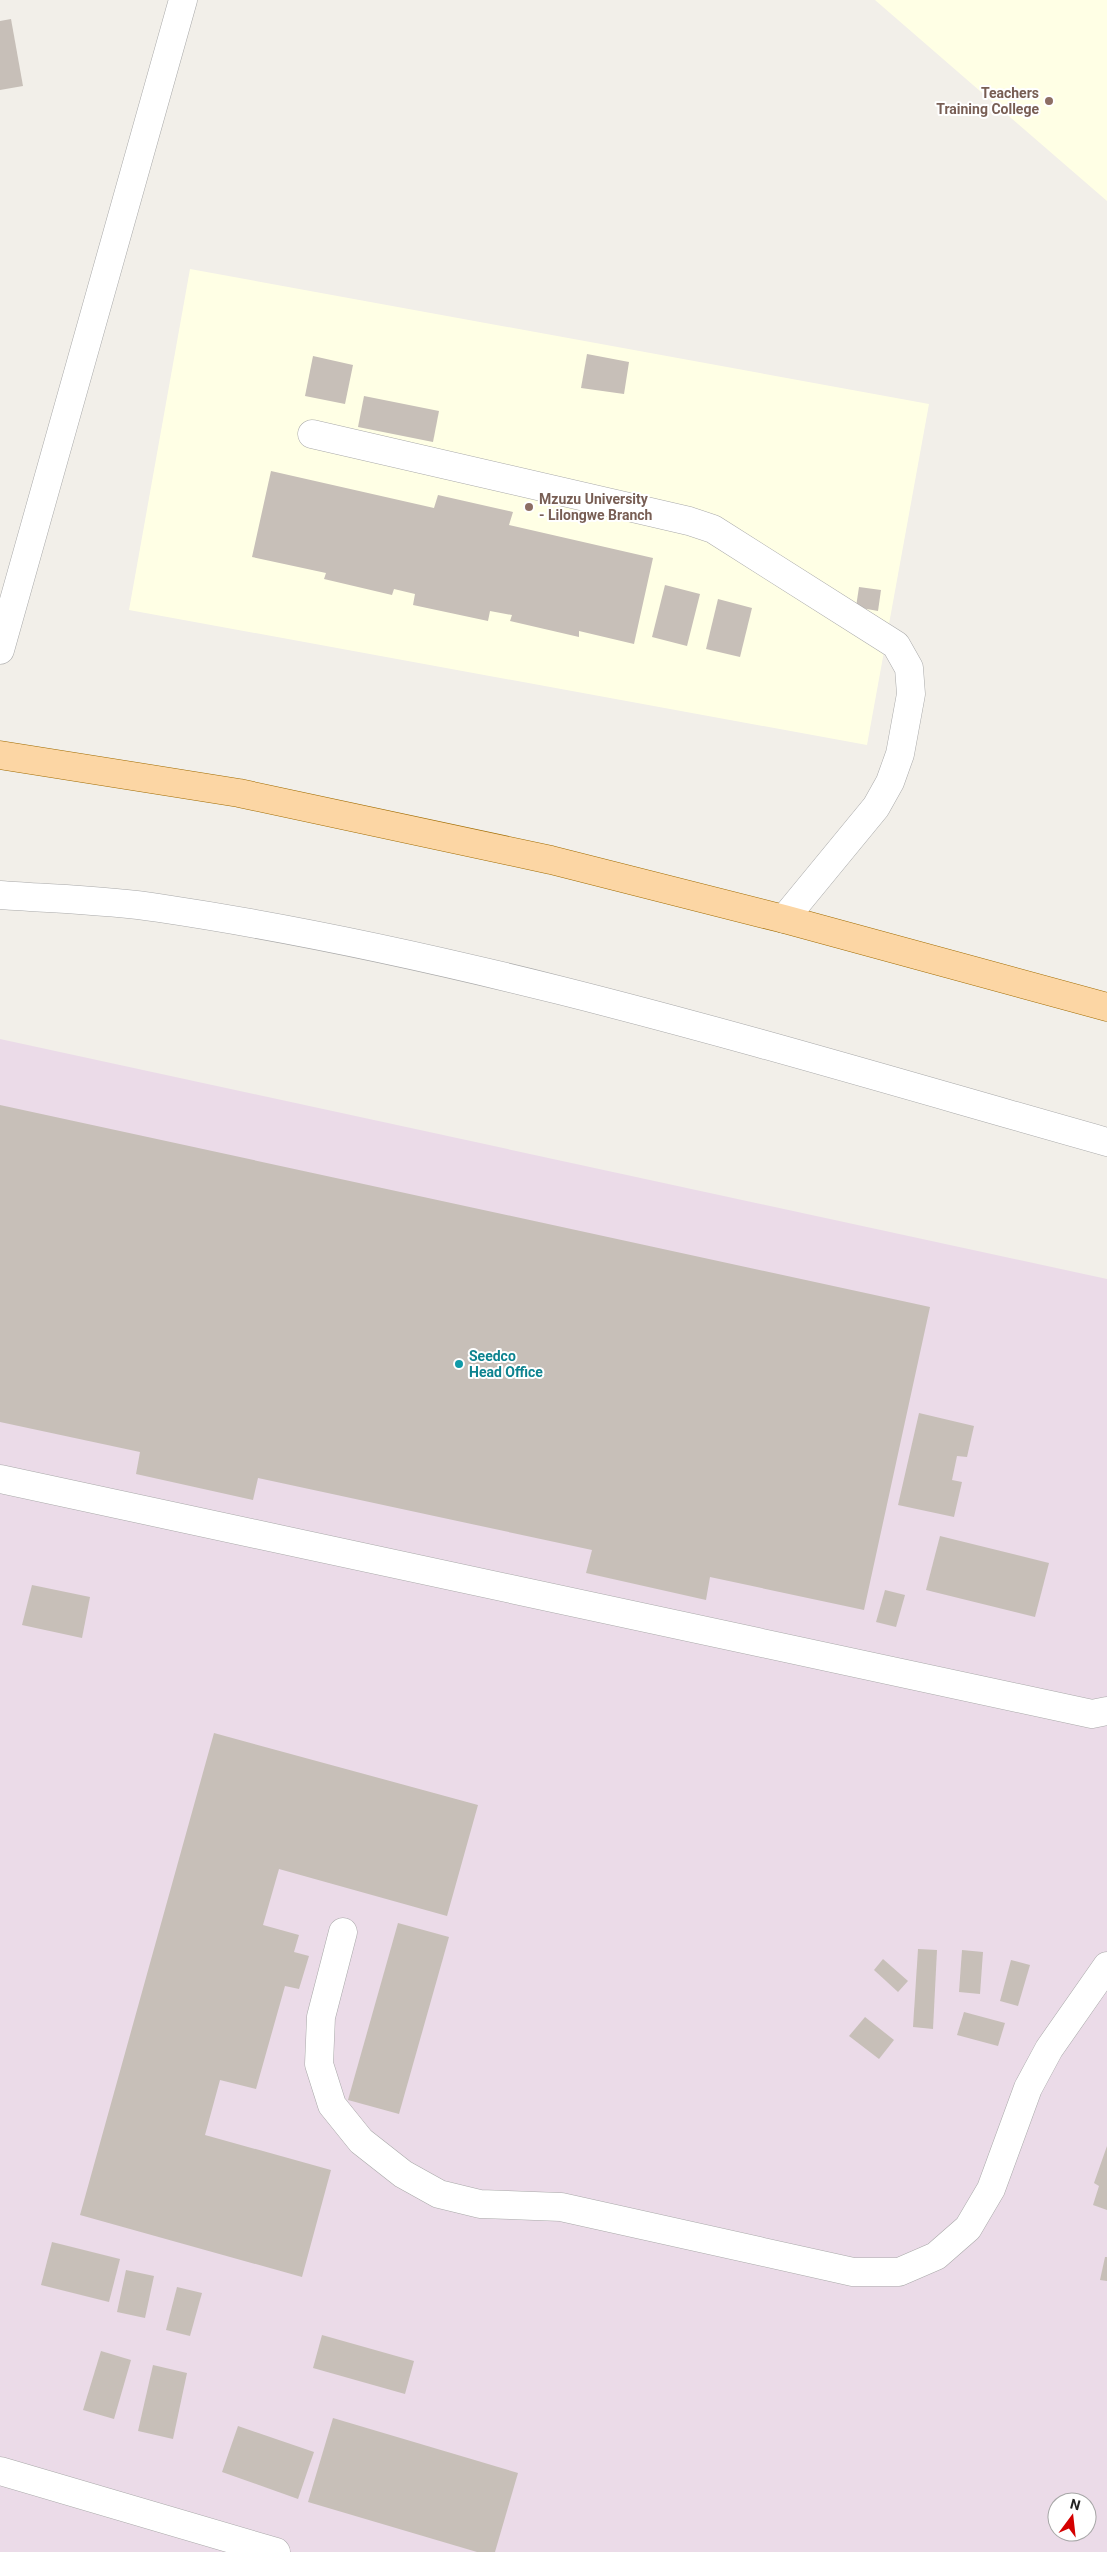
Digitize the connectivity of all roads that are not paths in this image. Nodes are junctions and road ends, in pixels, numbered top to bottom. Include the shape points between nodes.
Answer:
1 (183, 0) edge
2 (312, 434) dead end
3 (0, 650) edge
4 (0, 755) edge
5 (0, 895) edge
6 (784, 918) junction
7 (1107, 1006) edge
8 (1107, 1142) edge
9 (0, 1479) edge
10 (1107, 1711) edge
11 (343, 1932) dead end
12 (1107, 1966) edge
13 (0, 2471) edge
14 (276, 2552) edge

1 - 3 street
2 - 6 street via 713,529 896,645 909,668 911,694 900,754 890,782 876,807
4 - 6 main road via 239,793 551,860
5 - 8 street via 156,907 318,934 573,993
6 - 7 main road
9 - 10 street via 1082,1712
11 - 12 street via 320,2017 319,2064 332,2105 361,2141 403,2174 439,2194 480,2204 561,2208 853,2272 899,2272 936,2256 968,2228 992,2190 1028,2088 1049,2049
13 - 14 street

